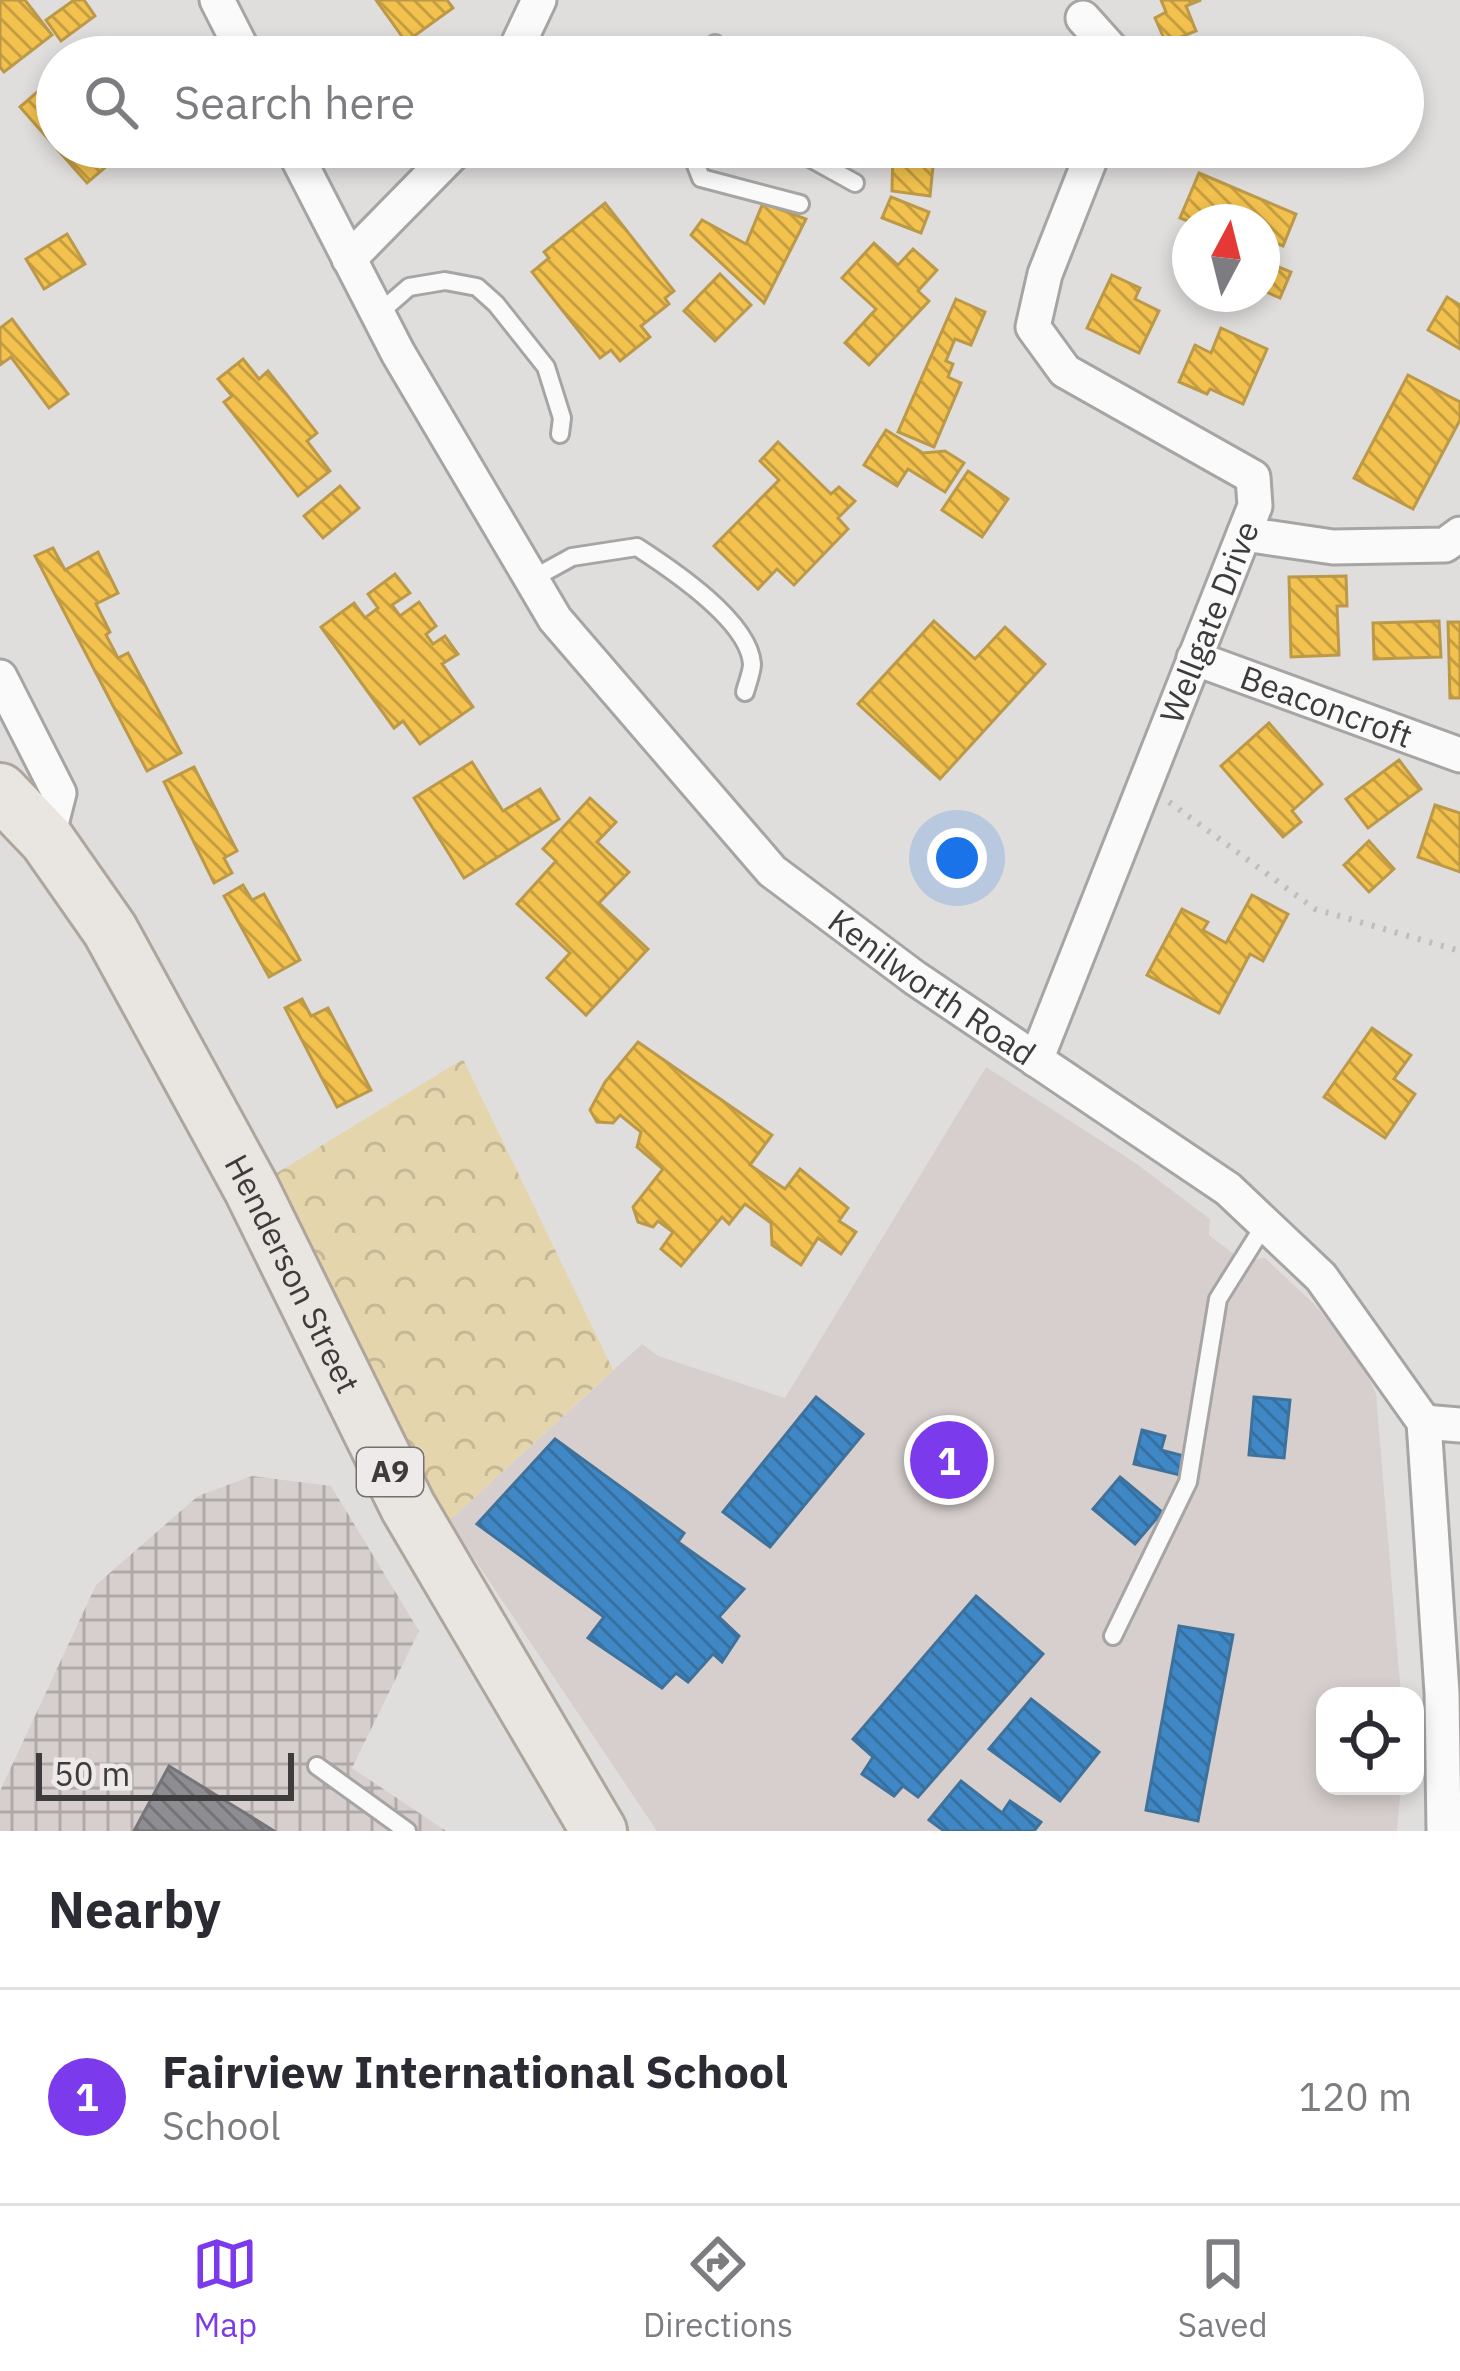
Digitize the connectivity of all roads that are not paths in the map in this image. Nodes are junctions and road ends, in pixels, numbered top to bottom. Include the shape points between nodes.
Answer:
1 (217, 0) edge
2 (539, 0) edge
3 (1083, 18) dead end
4 (235, 36) edge
5 (522, 36) edge
6 (1099, 36) edge
7 (303, 168) edge
8 (438, 168) edge
9 (697, 168) edge
10 (828, 168) edge
11 (1087, 168) edge
12 (855, 183) dead end
13 (800, 204) dead end
14 (349, 259) junction
15 (378, 314) junction
16 (560, 434) dead end
17 (1244, 534) junction
18 (1460, 534) edge
19 (532, 579) junction
20 (1194, 658) junction
21 (0, 676) edge
22 (745, 692) dead end
23 (1460, 755) edge
24 (0, 791) edge
25 (47, 840) junction
26 (1036, 1060) junction
27 (1265, 1224) junction
28 (1424, 1422) junction
29 (1460, 1425) edge
30 (1113, 1636) dead end
31 (317, 1766) dead end
32 (407, 1831) edge
33 (599, 1831) edge
34 (1444, 1831) edge

1 - 4 street
2 - 5 street
3 - 6 street
7 - 14 street, Kenilworth Road
8 - 14 street
9 - 13 lane via 701,178
10 - 12 lane
11 - 17 street, Wellgate Drive via 1033,327 1065,371 1253,477 1255,506
14 - 15 street, Kenilworth Road
15 - 16 lane via 410,287 476,287 545,368
15 - 19 street, Kenilworth Road
17 - 18 street via 1333,547 1444,544
17 - 20 street, Wellgate Drive
19 - 22 lane via 572,557 637,547 686,578 741,633 752,664
19 - 26 street, Kenilworth Road via 555,619 772,871
20 - 23 street, Beaconcroft
20 - 26 street, Wellgate Drive
21 - 25 street via 59,793
24 - 25 main road, Henderson Street / A9
25 - 33 main road, Henderson Street / A9 via 110,930 250,1188 407,1508
26 - 27 street, Kenilworth Road via 1228,1189
27 - 28 street, Kenilworth Road via 1321,1277
27 - 30 lane via 1218,1299 1188,1482
28 - 29 street
28 - 34 street
31 - 32 lane

